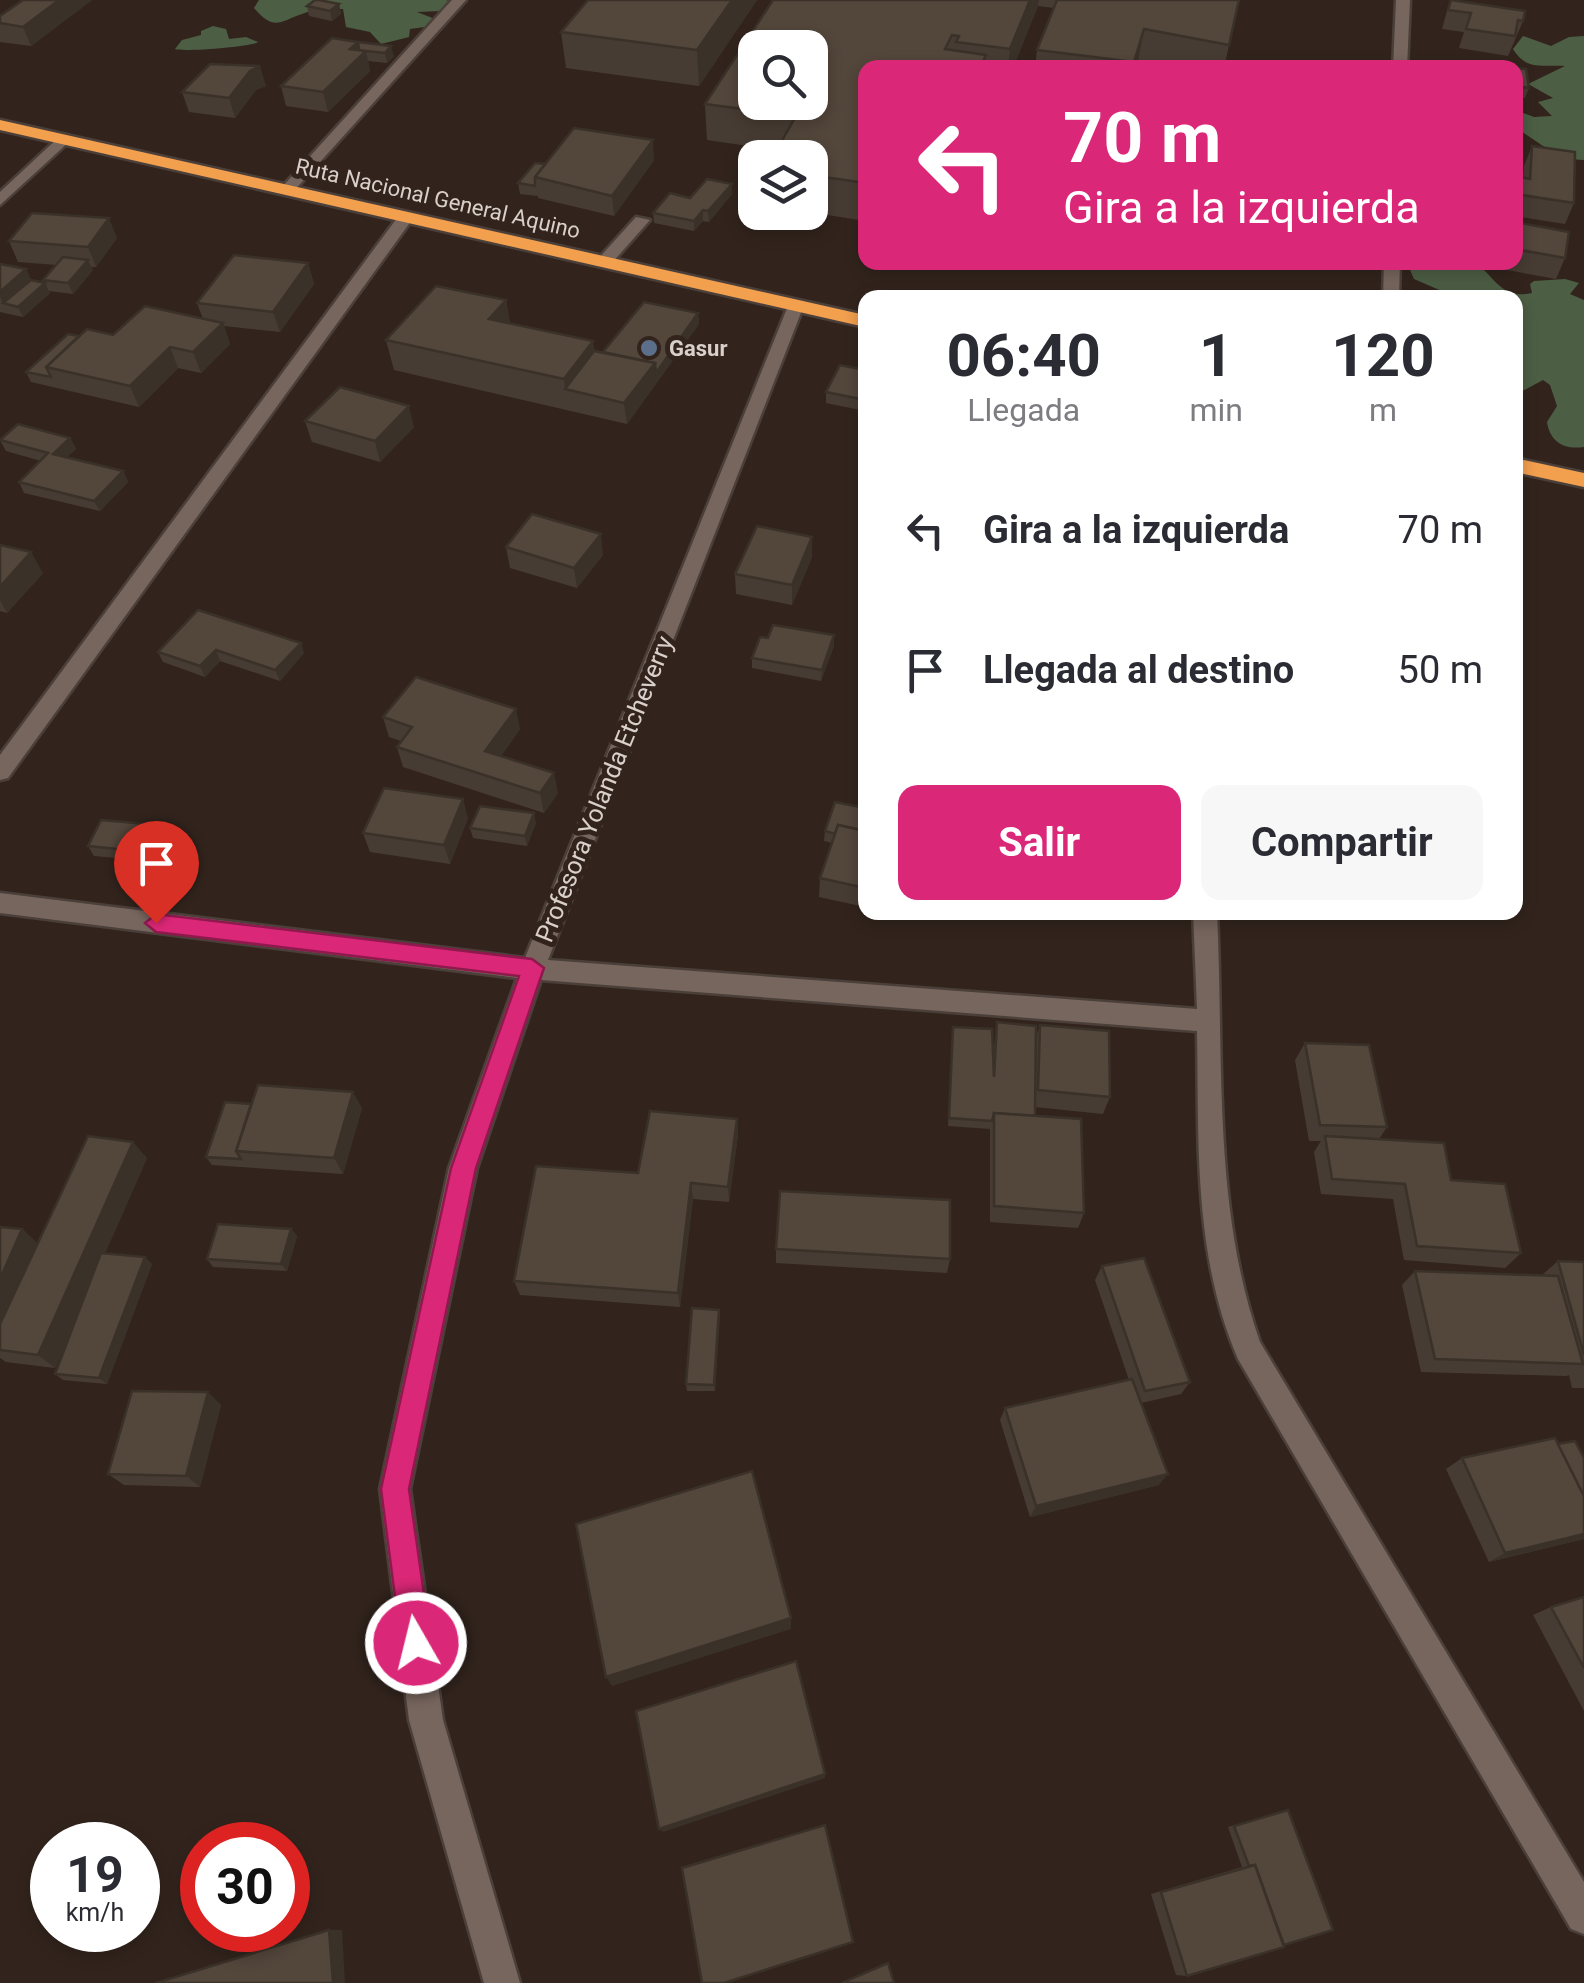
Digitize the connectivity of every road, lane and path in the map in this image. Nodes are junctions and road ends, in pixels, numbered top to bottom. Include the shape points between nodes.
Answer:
1 (459, 0) edge
2 (1402, 0) edge
3 (1400, 60) edge
4 (0, 125) edge
5 (64, 140) junction
6 (288, 189) junction
7 (0, 200) edge
8 (406, 216) junction
9 (642, 220) dead end
10 (605, 261) junction
11 (796, 306) junction
12 (858, 319) edge
13 (1523, 467) edge
14 (1584, 480) edge
15 (0, 772) edge
16 (0, 903) edge
17 (1206, 920) edge
18 (532, 968) junction
19 (1210, 1021) junction
20 (1584, 1916) edge
21 (502, 1983) edge

1 - 6 street
2 - 3 street
4 - 5 highway, Ruta Nacional General Aquino
5 - 6 highway, Ruta Nacional General Aquino
5 - 7 street
6 - 8 highway, Ruta Nacional General Aquino
8 - 10 highway, Ruta Nacional General Aquino
8 - 15 street
9 - 10 street
10 - 11 highway, Ruta Nacional General Aquino
11 - 12 highway, Ruta Nacional General Aquino
11 - 18 street, Profesora Yolanda Etcheverry
13 - 14 highway
16 - 18 street
17 - 19 street
18 - 19 street
18 - 21 street, Profesora Yolanda Etcheverry via 463,1168 395,1489 426,1720
19 - 20 street via 1213,1190 1228,1289 1248,1349

